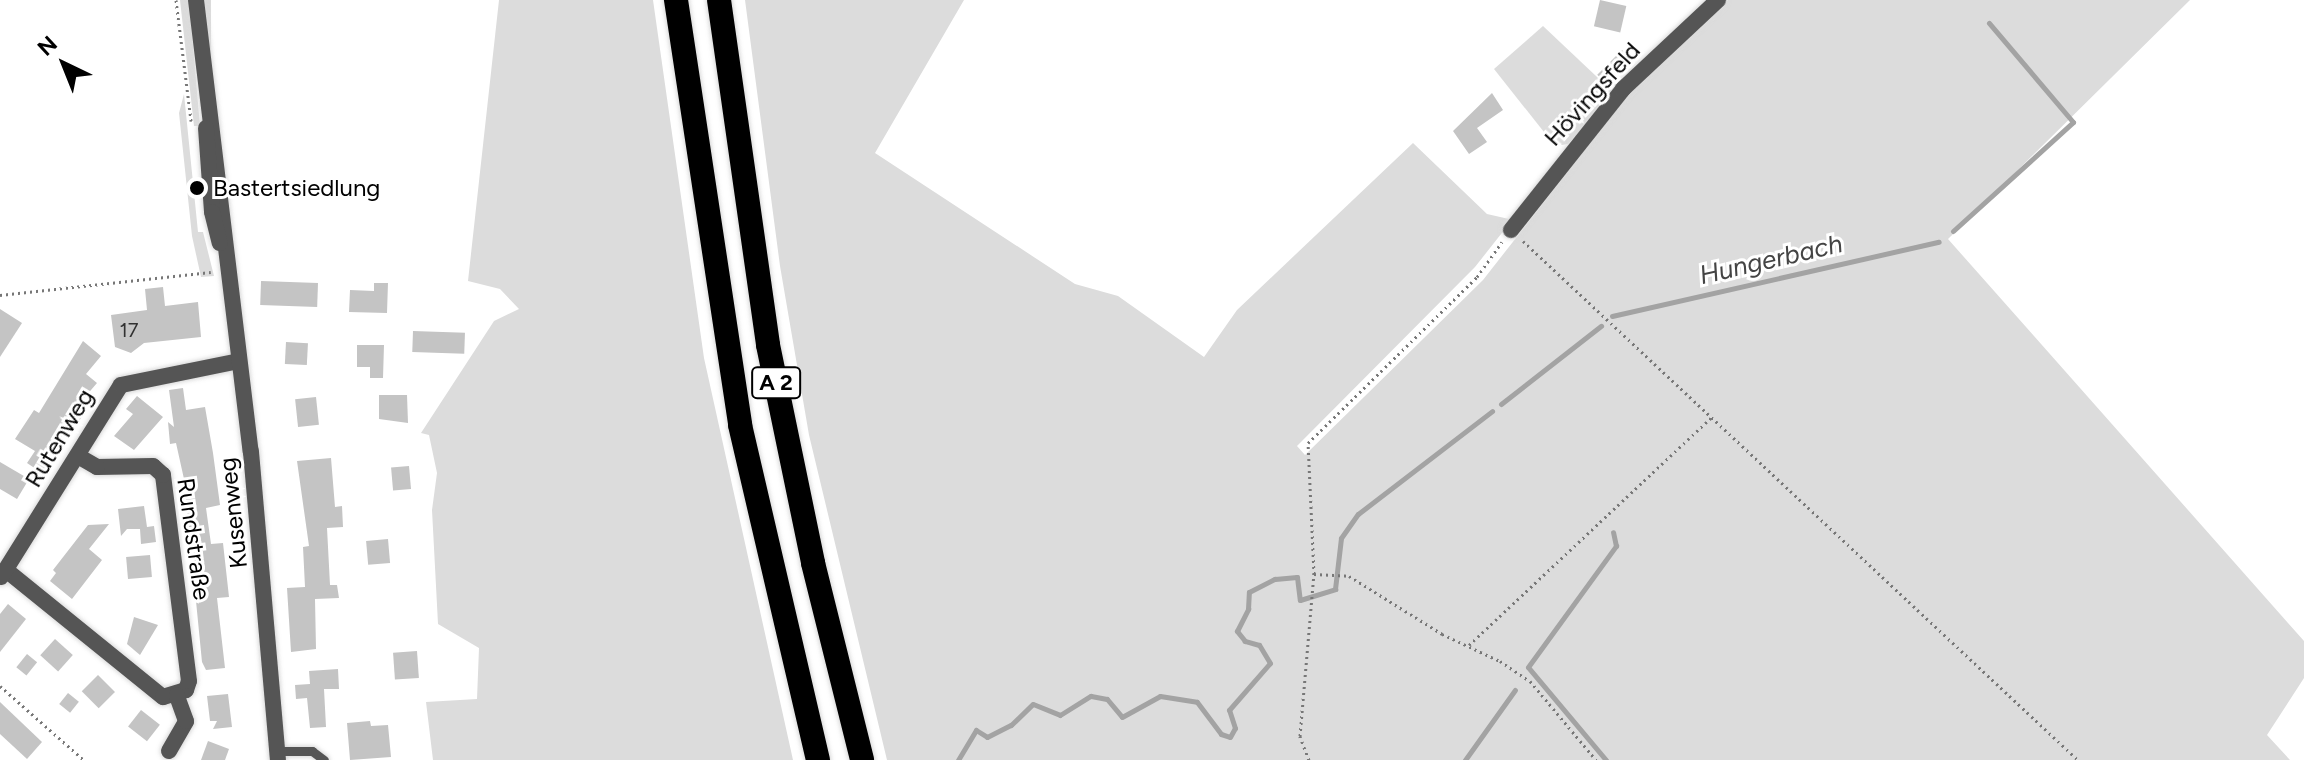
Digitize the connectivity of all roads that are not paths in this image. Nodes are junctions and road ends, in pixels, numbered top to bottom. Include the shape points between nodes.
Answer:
1 (196, 0) edge
2 (676, 0) edge
3 (719, 0) edge
4 (1718, 0) edge
5 (1511, 230) road end
6 (239, 361) junction
7 (78, 456) junction
8 (3, 574) edge
9 (177, 696) junction
10 (169, 751) dead end
11 (277, 755) edge
12 (324, 760) edge
13 (818, 760) edge
14 (862, 760) edge

1 - 6 street, Kusenweg
2 - 13 highway, A 2 via 740,425
3 - 14 highway, A 2 via 768,345 813,563
4 - 5 street, Hövingsfeld via 1623,89
6 - 7 street, Rutenweg via 121,385
6 - 11 street, Kusenweg
7 - 8 street, Rutenweg
7 - 9 street, Rundstraße via 97,467 153,466 163,475 189,681
8 - 9 street via 163,697
9 - 10 street, Rundstraße via 186,721
11 - 12 lane, Kusenweg via 312,751

